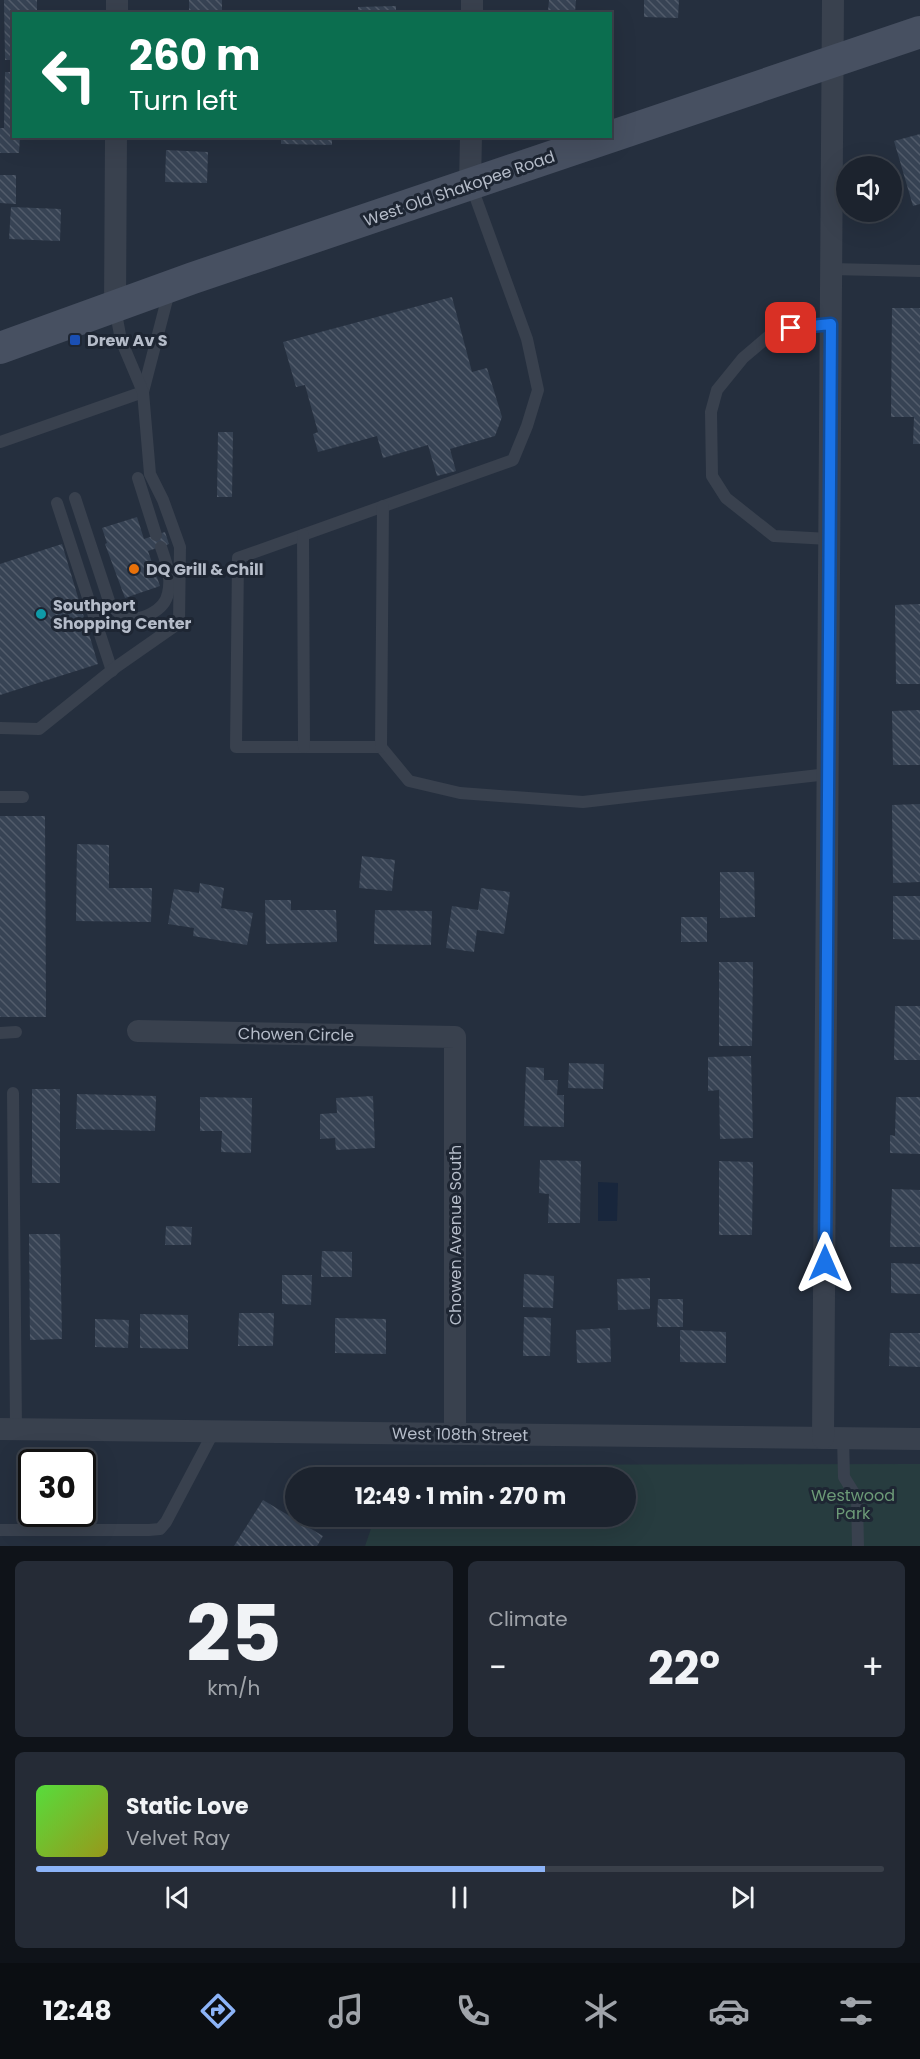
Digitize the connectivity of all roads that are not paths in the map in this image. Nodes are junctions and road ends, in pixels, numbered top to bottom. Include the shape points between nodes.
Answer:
1 (833, 0) edge
2 (920, 32) edge
3 (832, 63) junction
4 (612, 137) edge
5 (116, 138) edge
6 (471, 138) edge
7 (608, 138) edge
8 (471, 184) junction
9 (831, 269) junction
10 (920, 271) edge
11 (171, 286) junction
12 (115, 306) junction
13 (831, 324) junction
14 (0, 348) edge
15 (143, 392) junction
16 (0, 442) edge
17 (144, 476) junction
18 (75, 498) dead end
19 (57, 503) dead end
20 (383, 506) junction
21 (303, 535) junction
22 (829, 539) junction
23 (112, 671) junction
24 (0, 728) edge
25 (304, 747) junction
26 (381, 747) junction
27 (828, 774) junction
28 (0, 797) edge
29 (23, 797) dead end
30 (138, 1031) dead end
31 (16, 1032) dead end
32 (0, 1033) edge
33 (455, 1038) joint
34 (13, 1093) dead end
35 (8, 1429) edge
36 (214, 1431) junction
37 (455, 1433) junction
38 (833, 1438) junction
39 (920, 1439) edge
40 (0, 1530) edge
41 (858, 1546) edge

1 - 3 street
2 - 3 main road, West Old Shakopee Road
3 - 4 main road, West Old Shakopee Road
3 - 9 street
5 - 12 street
6 - 8 street
7 - 8 main road, West Old Shakopee Road
8 - 11 main road, West Old Shakopee Road
8 - 20 lane via 527,339 538,390 513,460
9 - 10 lane
9 - 13 street
11 - 12 main road, West Old Shakopee Road
11 - 15 lane
12 - 14 main road, West Old Shakopee Road
12 - 15 lane via 121,340
13 - 22 street
13 - 22 lane via 776,330 743,358 717,390 711,412 712,476 726,498 774,536
15 - 16 lane
15 - 17 lane
17 - 18 lane via 170,575 168,595 157,611 137,619 123,616 110,604
17 - 23 lane via 163,500 180,547 179,623
19 - 23 lane
20 - 21 lane
20 - 26 lane
21 - 25 lane
21 - 25 lane via 238,558 236,747
22 - 27 street
23 - 24 lane via 39,729
25 - 26 lane
26 - 27 lane via 409,781 460,793 583,802
27 - 38 street
28 - 29 lane
30 - 33 street, Chowen Circle
31 - 32 lane
33 - 37 street, Chowen Avenue South
34 - 35 lane
35 - 36 street, West 108th Street
36 - 37 street, West 108th Street
36 - 40 lane via 160,1529
37 - 38 street, West 108th Street
38 - 39 street, West 108th Street
38 - 41 lane via 844,1477 857,1498

